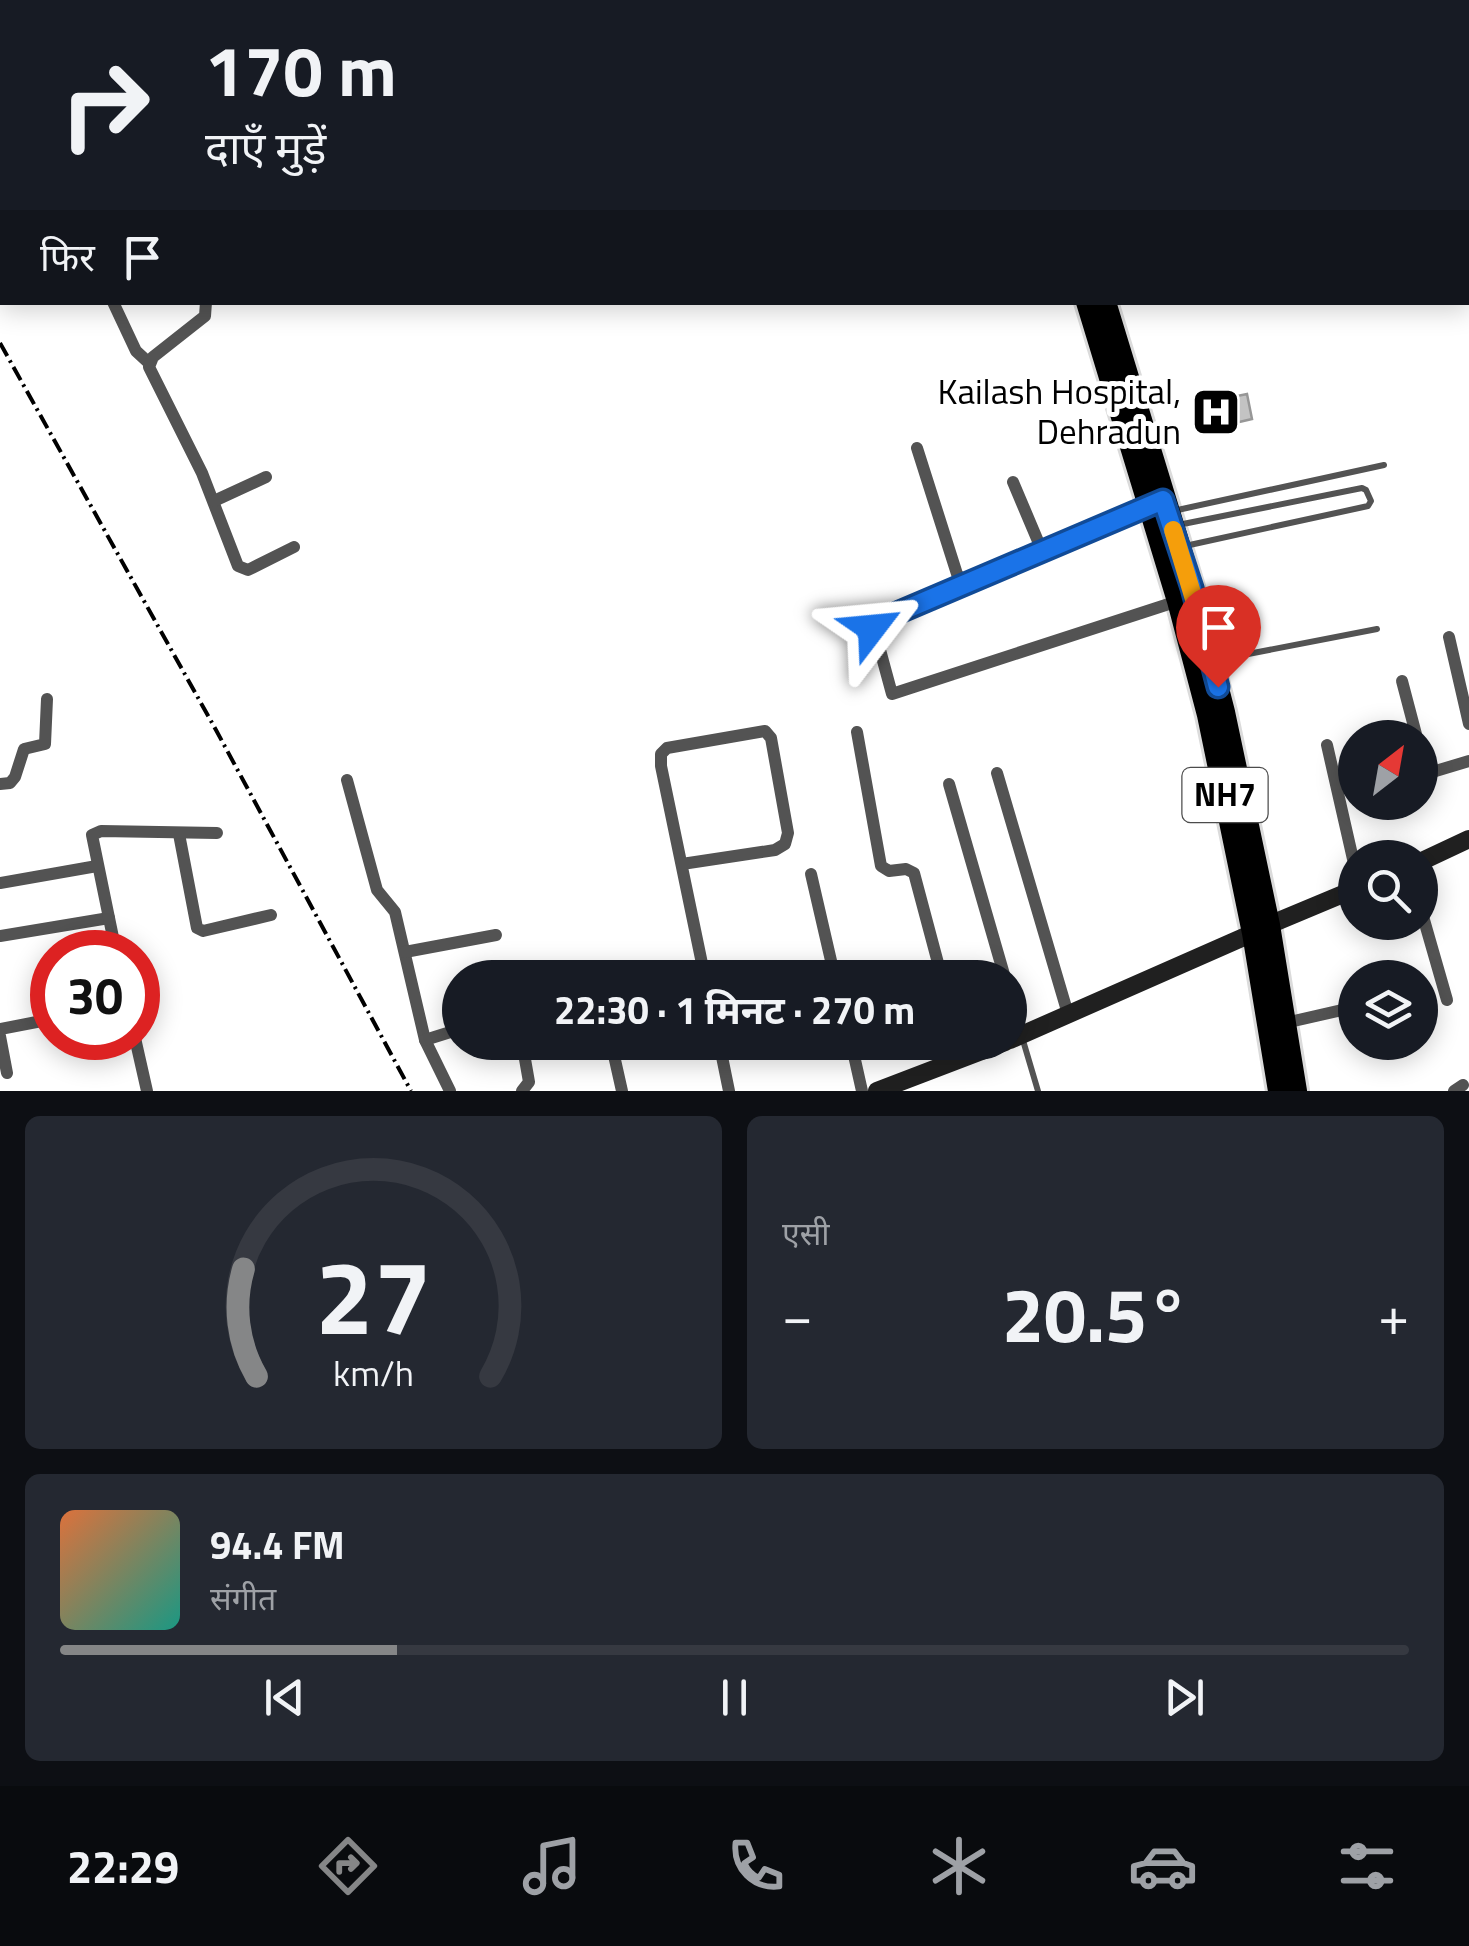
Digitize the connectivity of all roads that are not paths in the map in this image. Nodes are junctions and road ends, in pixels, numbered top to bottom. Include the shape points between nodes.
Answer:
1 (114, 305) edge
2 (206, 305) edge
3 (1088, 305) edge
4 (1105, 305) edge
5 (149, 363) junction
6 (917, 448) dead end
7 (1384, 465) dead end
8 (266, 477) dead end
9 (1013, 482) dead end
10 (214, 501) junction
11 (1165, 518) junction
12 (294, 547) dead end
13 (1043, 553) junction
14 (966, 583) junction
15 (1178, 601) junction
16 (1377, 629) dead end
17 (1449, 636) dead end
18 (1211, 662) junction
19 (1402, 680) dead end
20 (46, 699) dead end
21 (1412, 720) edge
22 (1469, 724) edge
23 (858, 732) dead end
24 (1326, 745) dead end
25 (1469, 761) edge
26 (1438, 770) edge
27 (997, 773) dead end
28 (347, 780) dead end
29 (0, 784) edge
30 (949, 784) dead end
31 (179, 834) junction
32 (216, 834) dead end
33 (1469, 839) edge
34 (1348, 840) edge
35 (1438, 854) edge
36 (682, 864) junction
37 (97, 866) junction
38 (811, 874) dead end
39 (0, 884) edge
40 (1338, 896) edge
41 (271, 915) dead end
42 (108, 918) junction
43 (1261, 928) junction
44 (111, 930) edge
45 (496, 935) dead end
46 (0, 936) edge
47 (1430, 940) edge
48 (405, 952) junction
49 (701, 960) edge
50 (831, 960) edge
51 (937, 960) edge
52 (1000, 960) edge
53 (1447, 1000) dead end
54 (1338, 1011) edge
55 (1068, 1014) junction
56 (1285, 1023) junction
57 (30, 1024) edge
58 (0, 1032) edge
59 (1027, 1033) edge
60 (442, 1034) edge
61 (424, 1040) junction
62 (140, 1060) edge
63 (525, 1060) edge
64 (615, 1060) edge
65 (722, 1060) edge
66 (854, 1060) edge
67 (946, 1060) edge
68 (1022, 1060) edge
69 (7, 1073) dead end
70 (901, 1087) edge
71 (148, 1091) edge
72 (450, 1091) edge
73 (522, 1091) edge
74 (622, 1091) edge
75 (728, 1091) edge
76 (862, 1091) edge
77 (877, 1091) edge
78 (1038, 1091) edge
79 (1279, 1091) edge
80 (1296, 1091) edge

1 - 5 street via 136,352
2 - 5 street via 205,316
3 - 11 highway, NH7
4 - 11 highway, NH7
5 - 10 street
6 - 14 street via 957,574
7 - 11 lane
8 - 10 street
9 - 13 street
10 - 12 street via 244,570
11 - 11 lane via 1368,506 1371,501 1362,488
11 - 13 street
11 - 15 highway, NH7
11 - 18 highway, NH7
13 - 14 street
14 - 15 street via 874,623 892,694
15 - 43 highway, NH7
16 - 18 lane
17 - 22 street
18 - 43 highway, NH7
19 - 21 street
20 - 29 street via 45,744 24,749 15,778
23 - 51 street via 881,866 914,873
24 - 34 street
25 - 26 street
27 - 55 street
28 - 48 street via 377,890 394,910
30 - 52 street
31 - 32 street
31 - 37 street via 95,833
31 - 41 street via 200,930
33 - 35 main road
36 - 36 street via 661,754 766,731 786,844
36 - 49 street
37 - 39 street
37 - 42 street
38 - 50 street
40 - 43 main road
42 - 44 street
42 - 46 street
43 - 55 main road
43 - 56 highway, NH7
43 - 79 highway, NH7
45 - 48 street
47 - 53 street
48 - 61 street
54 - 56 street
55 - 59 main road
56 - 80 highway, NH7
57 - 58 street
58 - 69 street
60 - 61 street
61 - 72 street
62 - 71 street
63 - 73 street via 529,1082
64 - 74 street
65 - 75 street
66 - 76 street
67 - 70 main road
68 - 78 lane
70 - 77 main road

